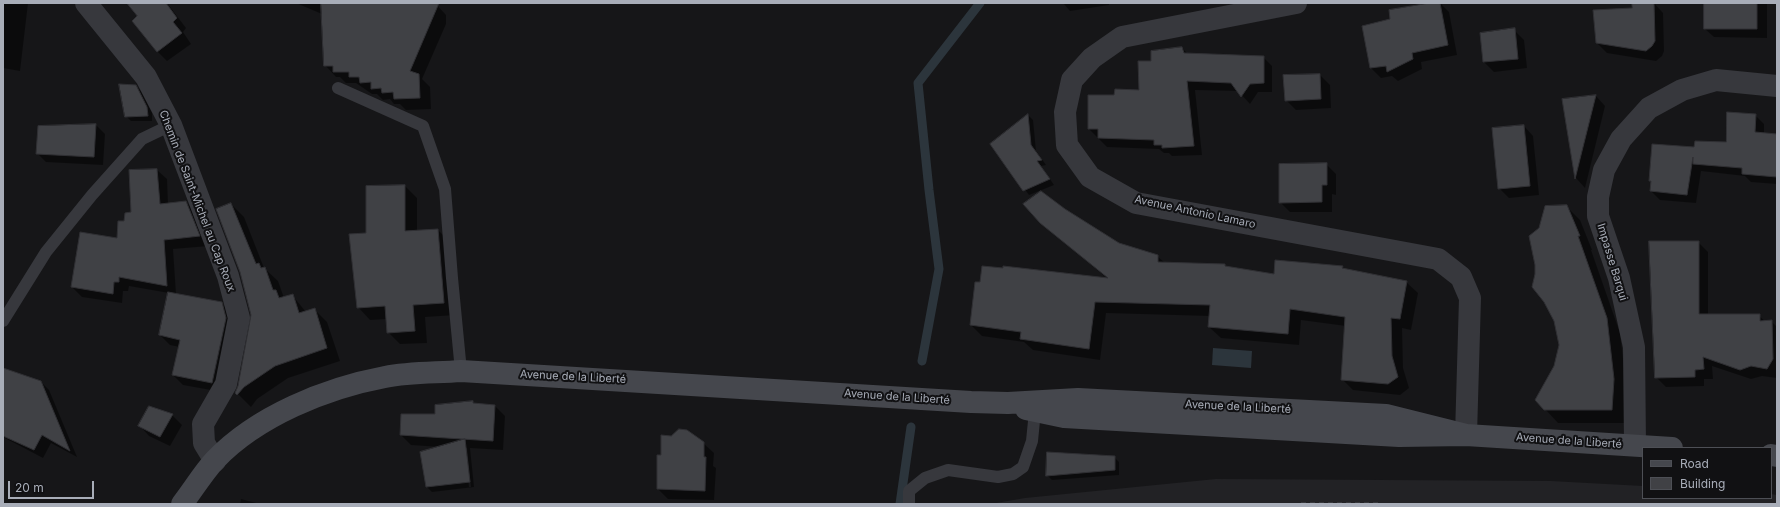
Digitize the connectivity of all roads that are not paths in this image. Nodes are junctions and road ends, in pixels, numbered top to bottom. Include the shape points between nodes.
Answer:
1 (86, 3) edge
2 (1296, 3) edge
3 (1777, 86) edge
4 (338, 88) dead end
5 (171, 125) junction
6 (3, 321) edge
7 (461, 371) junction
8 (1008, 403) junction
9 (1034, 412) junction
10 (1466, 435) junction
11 (1635, 445) junction
12 (1660, 447) edge
13 (215, 461) junction
14 (182, 504) edge
15 (908, 504) edge

1 - 5 street, Chemin de Saint-Michel au Cap Roux via 146,77
2 - 10 street, Avenue Antonio Lamaro via 1122,37 1092,58 1072,80 1065,112 1067,145 1090,177 1136,203 1438,258 1461,277 1470,298
3 - 11 street, Impasse Barqui via 1716,80 1682,90 1649,108 1621,139 1604,170 1598,197 1598,216 1619,278 1634,347
4 - 7 lane via 423,126 445,189
5 - 6 lane via 142,139 92,195 46,252
5 - 13 street, Chemin de Saint-Michel au Cap Roux via 228,276 239,318 226,384 203,424 204,443
7 - 8 main road, Avenue de la Liberté
7 - 13 main road, Avenue de la Liberté via 387,376 345,386 311,398 276,415 233,443
8 - 9 main road, Avenue de la Liberté
8 - 10 main road, Avenue de la Liberté via 1078,399 1386,415
9 - 10 main road, Avenue de la Liberté via 1064,417 1399,436
9 - 15 lane via 1032,441 1023,467 1013,474 998,477 948,470 925,478 910,491
10 - 11 main road, Avenue de la Liberté
11 - 12 main road, Avenue de la Liberté
13 - 14 main road, Avenue de la Liberté

